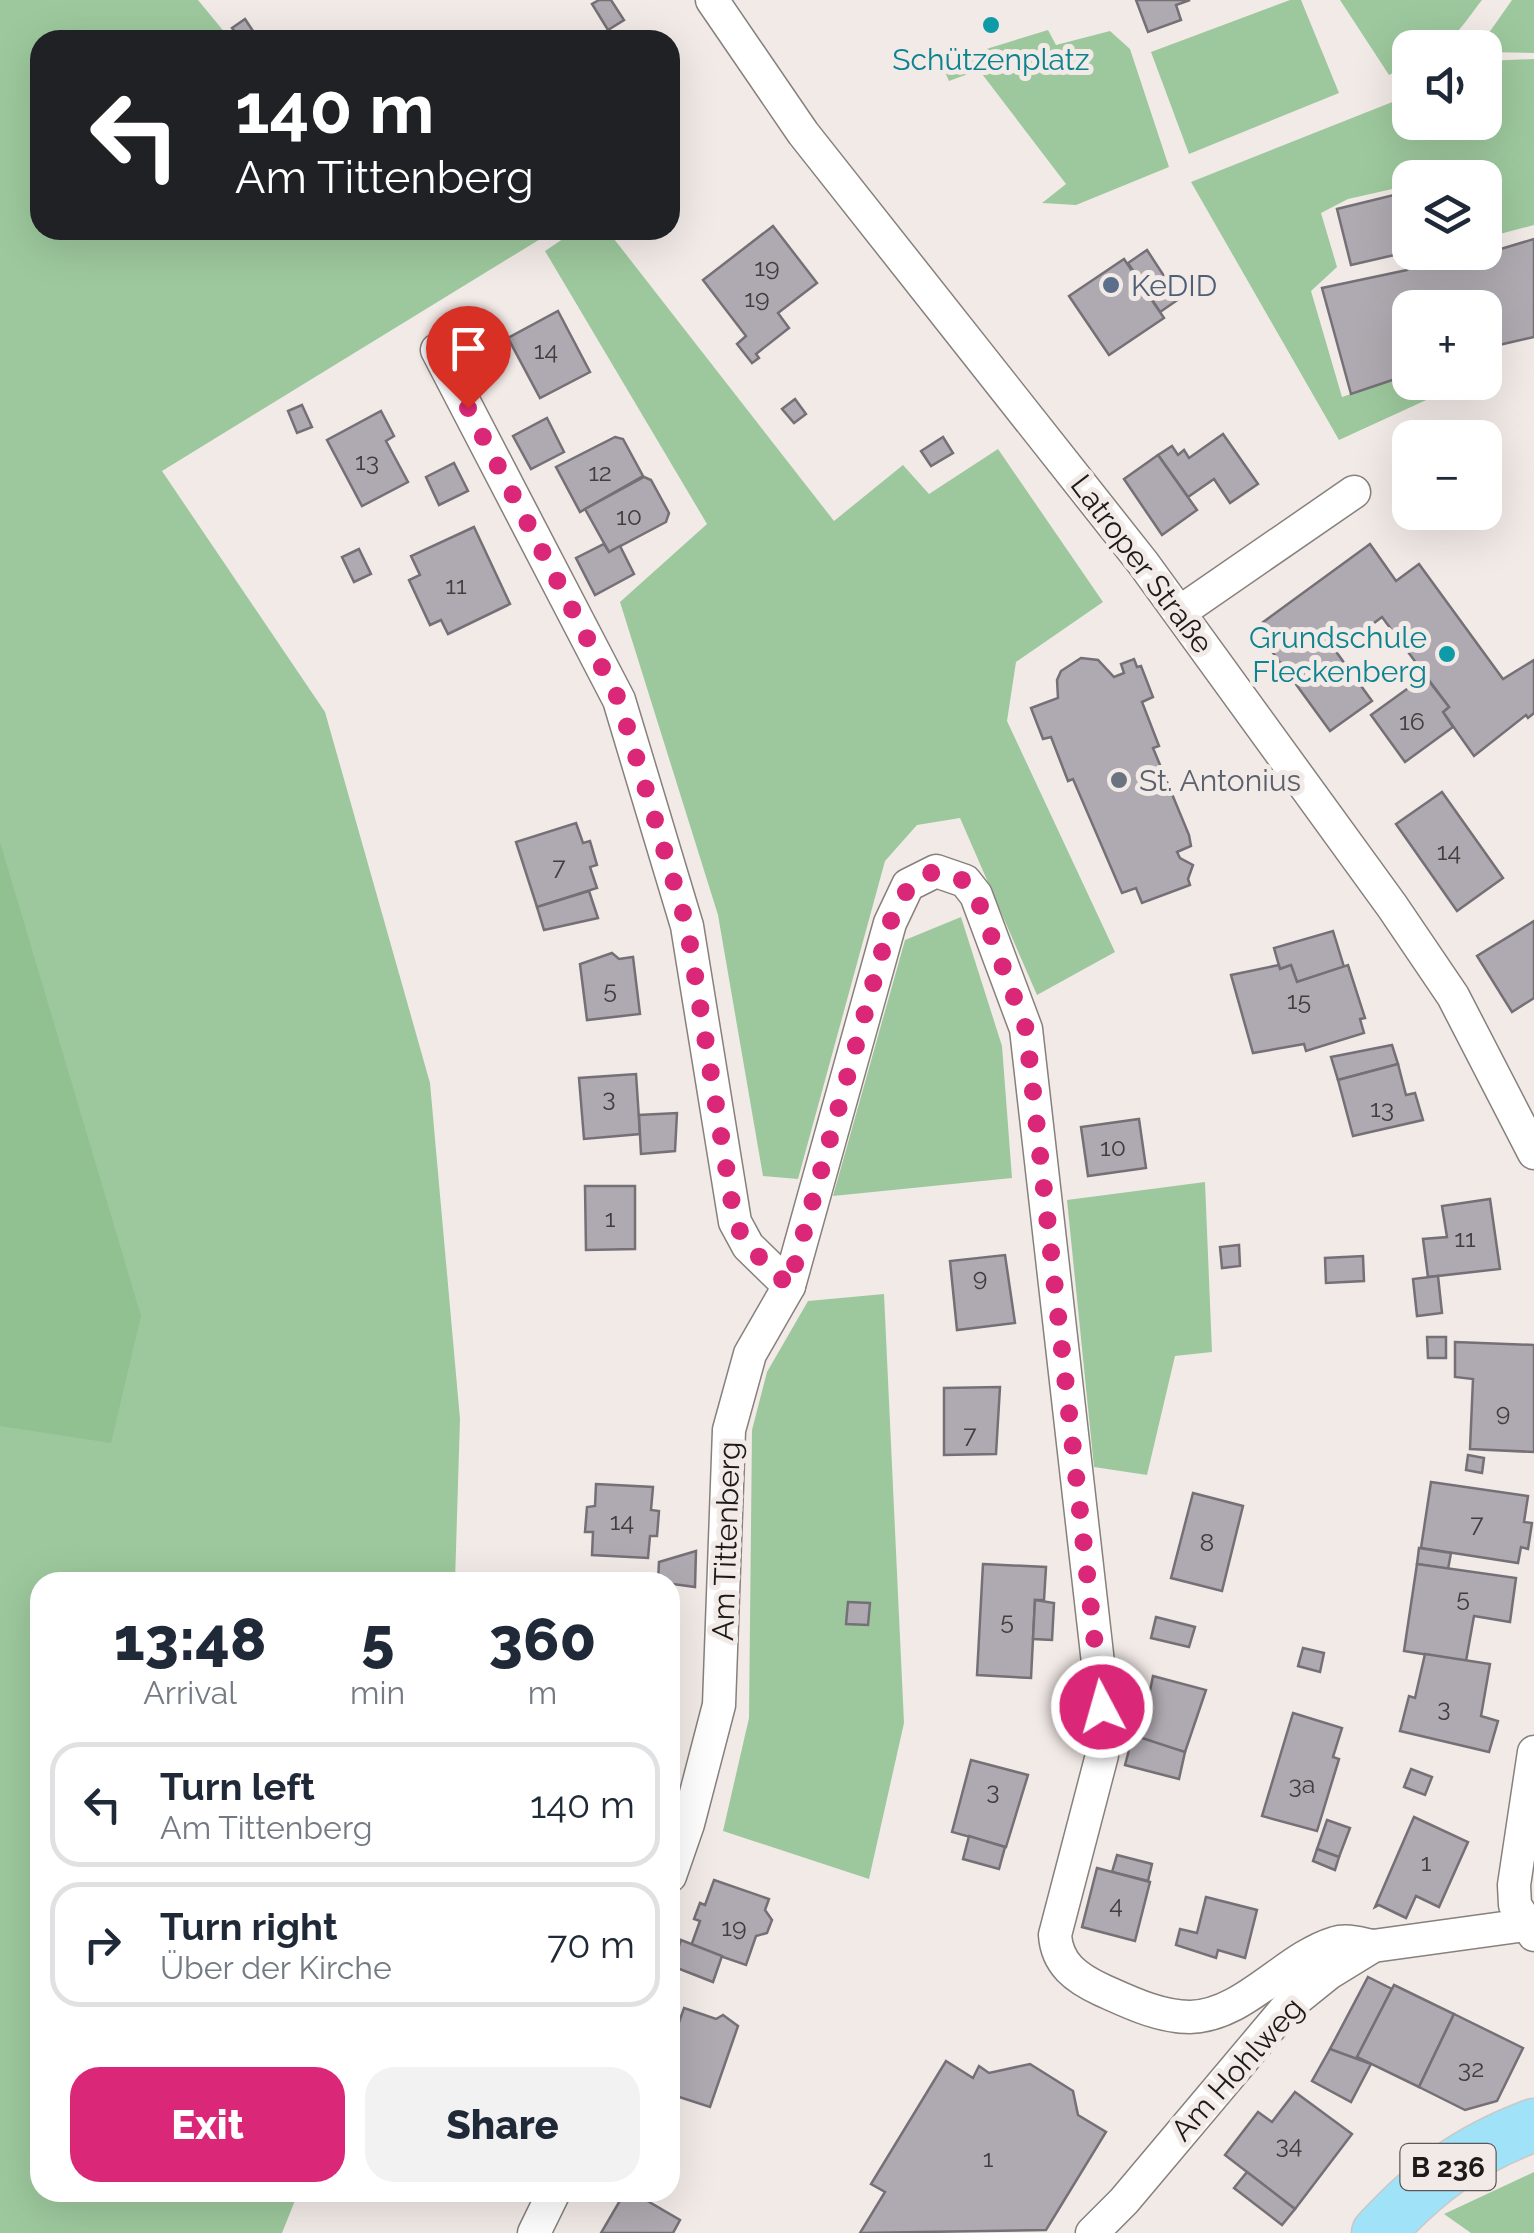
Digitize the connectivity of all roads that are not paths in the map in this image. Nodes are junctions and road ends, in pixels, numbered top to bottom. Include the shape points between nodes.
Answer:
1 (712, 0) edge
2 (438, 350) dead end
3 (1354, 492) dead end
4 (1180, 612) junction
5 (1534, 1153) edge
6 (789, 1286) junction
7 (1534, 1752) edge
8 (680, 1847) edge
9 (1530, 1930) edge
10 (1373, 1946) junction
11 (1534, 2125) edge
12 (549, 2202) edge
13 (534, 2233) edge
14 (1092, 2233) edge
15 (1378, 2233) edge

1 - 4 street, Latroper Straße via 803,133
2 - 6 street via 619,700 687,926 735,1222 748,1246
3 - 4 street
4 - 5 street, Latroper Straße via 1453,996
6 - 8 street, Am Tittenberg via 750,1354 730,1430 719,1705
6 - 10 street, Am Tittenberg via 890,923 908,885 936,871 950,873 976,895 1026,1029 1102,1707 1102,1755 1054,1934 1056,1951 1066,1968 1098,1988 1160,2014 1190,2017 1223,2009 1336,1942
7 - 9 street via 1514,1885 1515,1905
9 - 10 street, Am Hohlweg
10 - 14 street, Am Hohlweg via 1288,2006
11 - 15 main road, B 236 via 1468,2153
12 - 13 street

